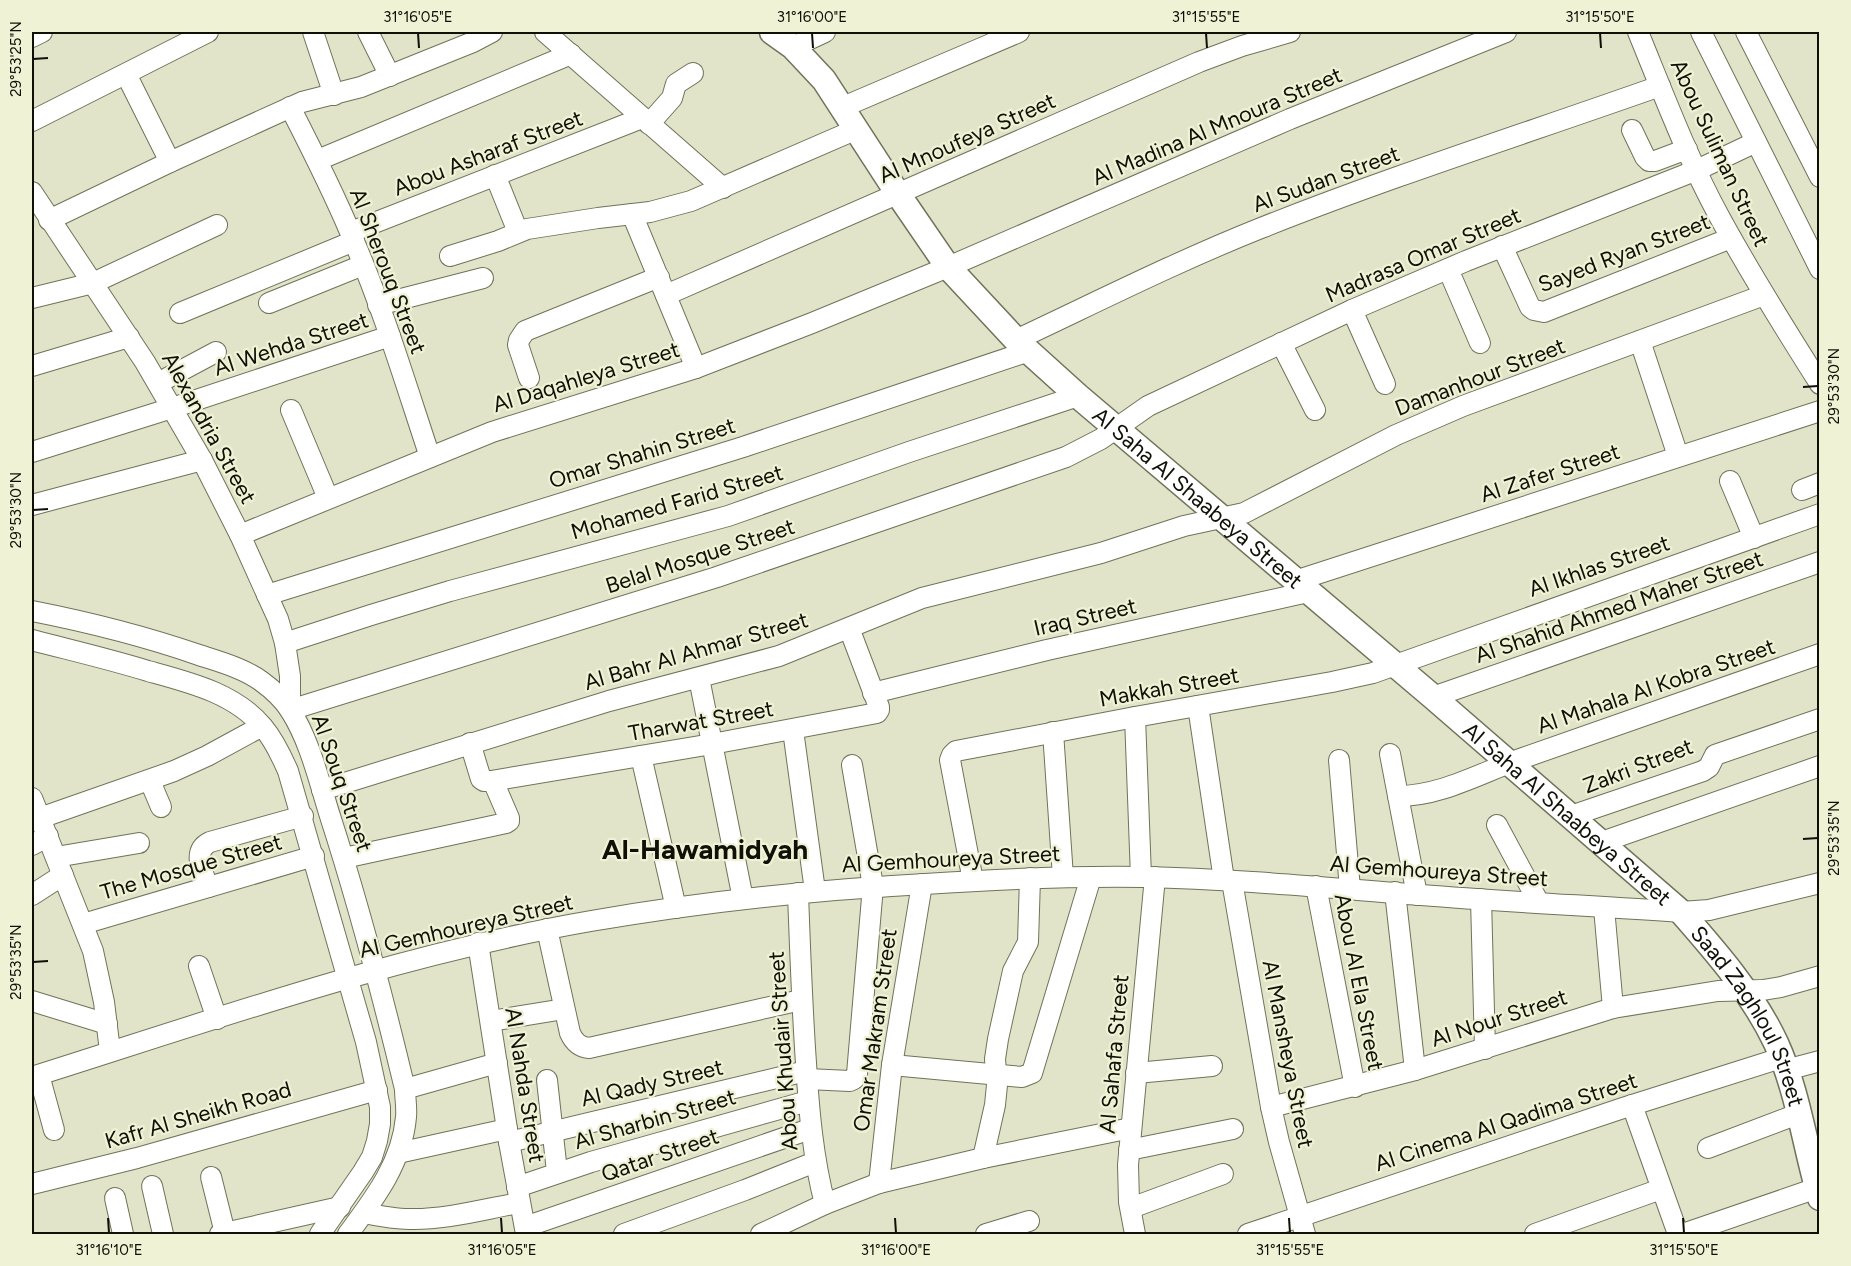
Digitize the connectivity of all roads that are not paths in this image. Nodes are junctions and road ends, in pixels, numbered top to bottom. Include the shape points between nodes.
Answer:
1 (42, 32) edge
2 (208, 32) edge
3 (313, 32) edge
4 (368, 32) edge
5 (492, 32) edge
6 (545, 32) edge
7 (772, 32) edge
8 (825, 32) edge
9 (1019, 32) edge
10 (1290, 32) edge
11 (1506, 32) edge
12 (1638, 32) edge
13 (1746, 32) edge
14 (1703, 33) edge
15 (32, 37) edge
16 (793, 48) junction
17 (571, 54) junction
18 (693, 73) dead end
19 (126, 74) junction
20 (390, 76) junction
21 (1660, 86) junction
22 (334, 95) junction
23 (290, 107) junction
24 (843, 107) junction
25 (32, 121) edge
26 (646, 121) junction
27 (856, 129) junction
28 (1632, 130) dead end
29 (1756, 142) junction
30 (1687, 149) junction
31 (318, 160) junction
32 (170, 162) junction
33 (1696, 170) junction
34 (495, 175) junction
35 (1820, 177) edge
36 (723, 188) junction
37 (32, 192) edge
38 (898, 194) junction
39 (41, 214) edge
40 (632, 214) junction
41 (217, 225) dead end
42 (518, 232) junction
43 (352, 237) junction
44 (1731, 238) junction
45 (1502, 246) junction
46 (1815, 248) edge
47 (450, 256) dead end
48 (363, 265) junction
49 (948, 267) junction
50 (1448, 269) junction
51 (1820, 269) edge
52 (483, 278) dead end
53 (93, 283) junction
54 (662, 286) junction
55 (1764, 295) junction
56 (32, 298) edge
57 (268, 303) dead end
58 (378, 305) junction
59 (1352, 310) junction
60 (180, 313) dead end
61 (390, 336) junction
62 (129, 337) junction
63 (1640, 341) junction
64 (1281, 343) junction
65 (1480, 343) dead end
66 (1023, 346) junction
67 (216, 352) dead end
68 (32, 366) edge
69 (696, 368) junction
70 (529, 378) dead end
71 (158, 383) junction
72 (1385, 384) dead end
73 (1820, 384) edge
74 (1078, 396) junction
75 (172, 408) junction
76 (291, 410) dead end
77 (1315, 410) dead end
78 (1820, 411) edge
79 (1116, 428) junction
80 (32, 452) edge
81 (1678, 456) junction
82 (430, 458) junction
83 (202, 460) junction
84 (1730, 481) dead end
85 (328, 498) junction
86 (32, 505) edge
87 (1820, 514) edge
88 (1220, 517) junction
89 (240, 535) junction
90 (1754, 538) junction
91 (1820, 562) edge
92 (1302, 587) junction
93 (267, 595) junction
94 (33, 606) edge
95 (849, 628) junction
96 (32, 640) edge
97 (285, 643) junction
98 (1820, 654) edge
99 (1395, 665) junction
100 (699, 678) junction
101 (873, 693) junction
102 (1433, 697) junction
103 (1198, 706) junction
104 (290, 710) junction
105 (1135, 717) junction
106 (1820, 719) edge
107 (262, 726) junction
108 (792, 730) junction
109 (1053, 732) junction
110 (470, 743) junction
111 (712, 744) junction
112 (1390, 754) dead end
113 (641, 756) junction
114 (1340, 759) dead end
115 (1509, 763) junction
116 (852, 765) dead end
117 (1820, 766) edge
118 (150, 781) junction
119 (493, 781) junction
120 (322, 790) junction
121 (1398, 796) junction
122 (32, 798) edge
123 (161, 807) dead end
124 (303, 816) junction
125 (1571, 816) junction
126 (40, 818) junction
127 (1497, 825) dead end
128 (40, 841) edge
129 (1602, 842) junction
130 (139, 843) dead end
131 (314, 856) junction
132 (344, 858) junction
133 (60, 866) junction
134 (1063, 877) junction
135 (1091, 877) junction
136 (1148, 877) junction
137 (1030, 878) junction
138 (973, 880) junction
139 (1228, 880) junction
140 (1820, 883) edge
141 (922, 884) junction
142 (873, 886) junction
143 (1316, 886) junction
144 (208, 887) junction
145 (1350, 889) junction
146 (806, 892) junction
147 (1395, 892) junction
148 (32, 895) edge
149 (1418, 895) junction
150 (743, 898) junction
151 (1481, 899) junction
152 (1539, 903) junction
153 (676, 908) junction
154 (1604, 908) junction
155 (1681, 912) junction
156 (83, 924) junction
157 (547, 929) junction
158 (478, 943) junction
159 (200, 966) dead end
160 (374, 972) junction
161 (1820, 976) edge
162 (348, 979) junction
163 (1744, 992) junction
164 (801, 1000) junction
165 (32, 1001) edge
166 (1612, 1008) junction
167 (564, 1009) junction
168 (217, 1019) junction
169 (491, 1021) junction
170 (106, 1024) junction
171 (1485, 1049) junction
172 (110, 1051) junction
173 (1820, 1061) edge
174 (497, 1063) junction
175 (1784, 1064) junction
176 (892, 1065) junction
177 (1212, 1066) dead end
178 (1415, 1071) junction
179 (1136, 1073) junction
180 (806, 1075) junction
181 (996, 1075) junction
182 (35, 1076) edge
183 (547, 1080) dead end
184 (1355, 1087) junction
185 (405, 1089) junction
186 (377, 1090) junction
187 (808, 1101) junction
188 (1632, 1105) junction
189 (1271, 1107) junction
190 (1798, 1114) junction
191 (1131, 1128) junction
192 (810, 1129) junction
193 (1233, 1129) dead end
194 (54, 1130) dead end
195 (553, 1131) junction
196 (508, 1136) junction
197 (1708, 1148) dead end
198 (1130, 1150) junction
199 (398, 1153) junction
200 (983, 1158) junction
201 (815, 1162) junction
202 (557, 1172) junction
203 (1223, 1174) dead end
204 (211, 1177) dead end
205 (32, 1184) edge
206 (879, 1184) junction
207 (152, 1186) dead end
208 (1818, 1186) edge
209 (1661, 1189) junction
210 (518, 1195) junction
211 (115, 1198) dead end
212 (825, 1204) junction
213 (340, 1206) junction
214 (1131, 1208) junction
215 (364, 1213) junction
216 (1029, 1221) dead end
217 (1303, 1225) edge
218 (526, 1231) edge
219 (123, 1234) edge
220 (163, 1234) edge
221 (222, 1234) edge
222 (320, 1234) edge
223 (348, 1234) edge
224 (624, 1234) edge
225 (761, 1234) edge
226 (986, 1234) edge
227 (1135, 1234) edge
228 (1248, 1234) edge
229 (1535, 1234) edge
230 (1678, 1234) edge
231 (1683, 1234) edge

1 - 15 street
2 - 19 street
3 - 22 street
4 - 20 street
5 - 20 street
6 - 17 street
7 - 16 main road, Al Saha Al Shaabeya Street
8 - 16 street
9 - 24 street
10 - 38 street, Al Mnoufeya Street via 1199,62
11 - 49 street, Al Madina Al Mnoura Street via 1290,119
12 - 21 street, Abou Suliman Street
13 - 35 street
14 - 29 street
16 - 24 main road, Al Saha Al Shaabeya Street
17 - 26 street
17 - 31 street
18 - 26 street via 676,84 672,98
19 - 25 street
19 - 32 street
20 - 22 street
21 - 30 street, Abou Suliman Street
21 - 66 street, Al Sudan Street via 1262,228 1208,251
22 - 23 street
23 - 31 street, Al Sherouq Street
23 - 32 street
24 - 27 main road, Al Saha Al Shaabeya Street
26 - 34 street, Abou Asharaf Street
26 - 36 street
27 - 36 street
27 - 38 main road, Al Saha Al Shaabeya Street
28 - 30 street via 1649,161
29 - 33 street, Madrasa Omar Street
29 - 46 street
30 - 33 street, Abou Suliman Street
31 - 43 street, Al Sherouq Street
32 - 39 street
33 - 44 street, Abou Suliman Street
33 - 45 street, Madrasa Omar Street
34 - 42 street
34 - 43 street, Abou Asharaf Street
36 - 40 street via 680,205
37 - 39 street, Alexandria Street
38 - 49 main road, Al Saha Al Shaabeya Street
38 - 54 street, Al Mnoufeya Street
39 - 53 street, Alexandria Street
40 - 42 street
40 - 54 street
41 - 53 street
42 - 47 street
43 - 48 street, Al Sherouq Street
43 - 60 street, Abou Asharaf Street
44 - 45 street, Sayed Ryan Street via 1544,312 1530,307
44 - 55 street, Abou Suliman Street
45 - 50 street, Madrasa Omar Street
46 - 51 street
48 - 57 street
48 - 58 street, Al Sherouq Street
49 - 66 main road, Al Saha Al Shaabeya Street
49 - 69 street, Al Daqahleya Street
50 - 59 street, Madrasa Omar Street
50 - 65 street
52 - 58 street
53 - 56 street
53 - 62 street, Alexandria Street
54 - 69 street
54 - 70 street, Al Mnoufeya Street via 525,331 518,345
55 - 63 street, Damanhour Street
55 - 73 street, Abou Suliman Street
58 - 61 street, Al Sherouq Street
59 - 64 street, Madrasa Omar Street
59 - 72 street
61 - 75 street, Al Wehda Street
61 - 82 street, Al Sherouq Street
62 - 68 street
62 - 71 street, Alexandria Street
63 - 81 street
63 - 88 street, Damanhour Street via 1463,406 1349,458 1255,508
64 - 77 street
64 - 79 street, Madrasa Omar Street via 1148,406
66 - 74 main road, Al Saha Al Shaabeya Street
66 - 93 street, Omar Shahin Street via 733,450
67 - 71 street
69 - 82 street, Al Daqahleya Street via 516,423
71 - 75 street, Alexandria Street
74 - 79 main road, Al Saha Al Shaabeya Street
74 - 97 street, Mohamed Farid Street via 728,516 450,591
75 - 80 street, Al Wehda Street
75 - 83 street, Alexandria Street
76 - 85 street
78 - 81 street, Al Zafer Street
79 - 88 main road, Al Saha Al Shaabeya Street
79 - 104 street, Belal Mosque Street via 1066,457 739,570
81 - 92 street, Al Zafer Street
82 - 85 street, Al Daqahleya Street
83 - 86 street
83 - 89 street, Alexandria Street
84 - 90 street
85 - 89 street, Al Daqahleya Street
87 - 90 street, Al Ikhlas Street
88 - 92 main road, Al Saha Al Shaabeya Street
88 - 95 street, Al Bahr Al Ahmar Street via 1101,553 922,598
89 - 93 street, Alexandria Street
90 - 99 street, Al Ikhlas Street
91 - 102 street, Al Shahid Ahmed Maher Street
92 - 99 main road, Al Saha Al Shaabeya Street
92 - 101 street, Iraq Street
93 - 97 street, Alexandria Street
94 - 104 street, Al Souq Street via 231,665 262,682
95 - 100 street, Al Bahr Al Ahmar Street via 779,657
95 - 101 street
96 - 107 street, Al Souq Street via 202,687 245,710
97 - 104 street, Alexandria Street
98 - 115 street, Al Mahala Al Kobra Street
99 - 102 main road, Al Saha Al Shaabeya Street
99 - 103 street, Makkah Street via 1332,682
100 - 110 street, Al Bahr Al Ahmar Street
100 - 111 street
101 - 108 street, Tharwat Street via 879,707 877,713
102 - 115 main road, Al Saha Al Shaabeya Street
103 - 105 street, Makkah Street
103 - 139 street, Al Mansheya Street
104 - 120 street, Al Souq Street
105 - 109 street, Makkah Street
105 - 136 street, Al Sahafa Street
106 - 125 street, Zakri Street via 1715,755 1703,771
107 - 118 street
107 - 124 street, Al Souq Street via 288,771
108 - 111 street, Tharwat Street
108 - 146 street, Abou Khudair Street
109 - 134 street
109 - 138 street, Makkah Street via 959,750 952,755
110 - 119 street via 481,779
110 - 120 street, Al Bahr Al Ahmar Street
111 - 113 street, Tharwat Street
111 - 150 street
112 - 121 street
113 - 119 street, Tharwat Street
113 - 153 street
114 - 145 street
115 - 121 street, Al Mahala Al Kobra Street via 1440,790
115 - 125 main road, Al Saha Al Shaabeya Street
116 - 142 street
117 - 129 street
118 - 123 street
118 - 126 street
119 - 132 street via 509,818 506,823
120 - 132 street, Al Souq Street
121 - 149 street
122 - 126 street
124 - 131 street, Al Souq Street
124 - 144 street via 202,846 199,858
125 - 129 main road, Al Saha Al Shaabeya Street
126 - 128 street
127 - 152 street
128 - 133 street
129 - 155 main road, Al Saha Al Shaabeya Street
130 - 133 street
131 - 144 street, The Mosque Street
131 - 162 street, Al Souq Street
132 - 160 street, Al Souq Street
133 - 148 street
133 - 156 street
134 - 135 street, Al Gemhoureya Street
134 - 137 street, Al Gemhoureya Street
135 - 136 street, Al Gemhoureya Street
135 - 181 street via 1034,1069 1026,1077
136 - 139 street, Al Gemhoureya Street
136 - 179 street, Al Sahafa Street
137 - 138 street, Al Gemhoureya Street
137 - 181 street via 1028,942 1009,985 996,1048
138 - 141 street, Al Gemhoureya Street
139 - 143 street, Al Gemhoureya Street
139 - 189 street, Al Mansheya Street
140 - 155 street, Al Gemhoureya Street via 1709,910
141 - 142 street, Al Gemhoureya Street
141 - 176 street, Omar Makram Street
142 - 146 street, Al Gemhoureya Street
142 - 180 street, Al Qady Street via 854,1080
143 - 145 street, Al Gemhoureya Street
143 - 184 street, Abou Al Ela Street
144 - 156 street, The Mosque Street
145 - 147 street, Al Gemhoureya Street
146 - 150 street, Al Gemhoureya Street
146 - 164 street, Abou Khudair Street
147 - 149 street, Al Gemhoureya Street
147 - 178 street
149 - 151 street, Al Gemhoureya Street
150 - 153 street, Al Gemhoureya Street
151 - 152 street, Al Gemhoureya Street
151 - 171 street
152 - 154 street, Al Gemhoureya Street
153 - 157 street, Al Gemhoureya Street
154 - 155 street, Al Gemhoureya Street
154 - 166 street
155 - 163 main road, Saad Zaghloul Street
156 - 170 street via 99,976
157 - 158 street, Al Gemhoureya Street
157 - 167 street
158 - 160 street, Al Gemhoureya Street
158 - 169 street, Al Nahda Street
159 - 168 street
160 - 162 street, Al Gemhoureya Street
160 - 185 street, Al Souq Street
161 - 163 street, Al Nour Street
162 - 168 street, Al Gemhoureya Street
162 - 186 street, Al Souq Street
163 - 166 street, Al Nour Street via 1705,993
163 - 175 main road, Saad Zaghloul Street via 1757,1009
164 - 167 street via 589,1048 576,1043
164 - 180 street, Abou Khudair Street
165 - 170 street
166 - 171 street, Al Nour Street
167 - 169 street
168 - 172 street, Al Gemhoureya Street
169 - 174 street, Al Nahda Street
170 - 172 street
171 - 178 street, Al Nour Street
172 - 182 street, Al Gemhoureya Street
173 - 175 street, Al Cinema Al Qadima Street
174 - 185 street
174 - 196 street, Al Nahda Street
175 - 188 street, Al Cinema Al Qadima Street
175 - 190 main road, Saad Zaghloul Street
176 - 181 street
176 - 206 street, Omar Makram Street
177 - 179 street
178 - 184 street, Al Nour Street
179 - 191 street, Al Sahafa Street
180 - 187 street, Abou Khudair Street
180 - 195 street, Al Qady Street
181 - 200 street via 995,1105
182 - 194 street
183 - 195 street
184 - 189 street, Al Nour Street
185 - 199 street, Al Souq Street via 407,1115
186 - 205 street, Kafr Al Sheikh Road
186 - 213 street, Al Souq Street via 380,1124 372,1157
187 - 192 street, Abou Khudair Street
187 - 202 street, Al Sharbin Street
188 - 209 street
188 - 217 street, Al Cinema Al Qadima Street
189 - 217 street, Al Mansheya Street
190 - 197 street
190 - 208 main road, Saad Zaghloul Street
191 - 198 street, Al Sahafa Street
191 - 200 street
192 - 201 street, Abou Khudair Street
192 - 218 street, Qatar Street
193 - 198 street
195 - 196 street, Al Qady Street
195 - 202 street
196 - 199 street, Al Qady Street
196 - 210 street, Al Nahda Street
198 - 214 street, Al Sahafa Street
199 - 215 street, Al Souq Street
200 - 206 street
201 - 212 street, Abou Khudair Street
201 - 224 street
202 - 210 street, Al Sharbin Street
203 - 214 street
204 - 221 street
206 - 212 street
207 - 220 street
208 - 231 street
209 - 229 street
209 - 230 street
210 - 215 street, Al Sharbin Street via 433,1219 398,1219
210 - 218 street, Al Nahda Street
211 - 219 street
212 - 225 street
213 - 221 street
213 - 222 street, Al Souq Street
214 - 227 street, Al Sahafa Street
215 - 223 street, Al Souq Street
216 - 226 street
217 - 228 street, Al Cinema Al Qadima Street

